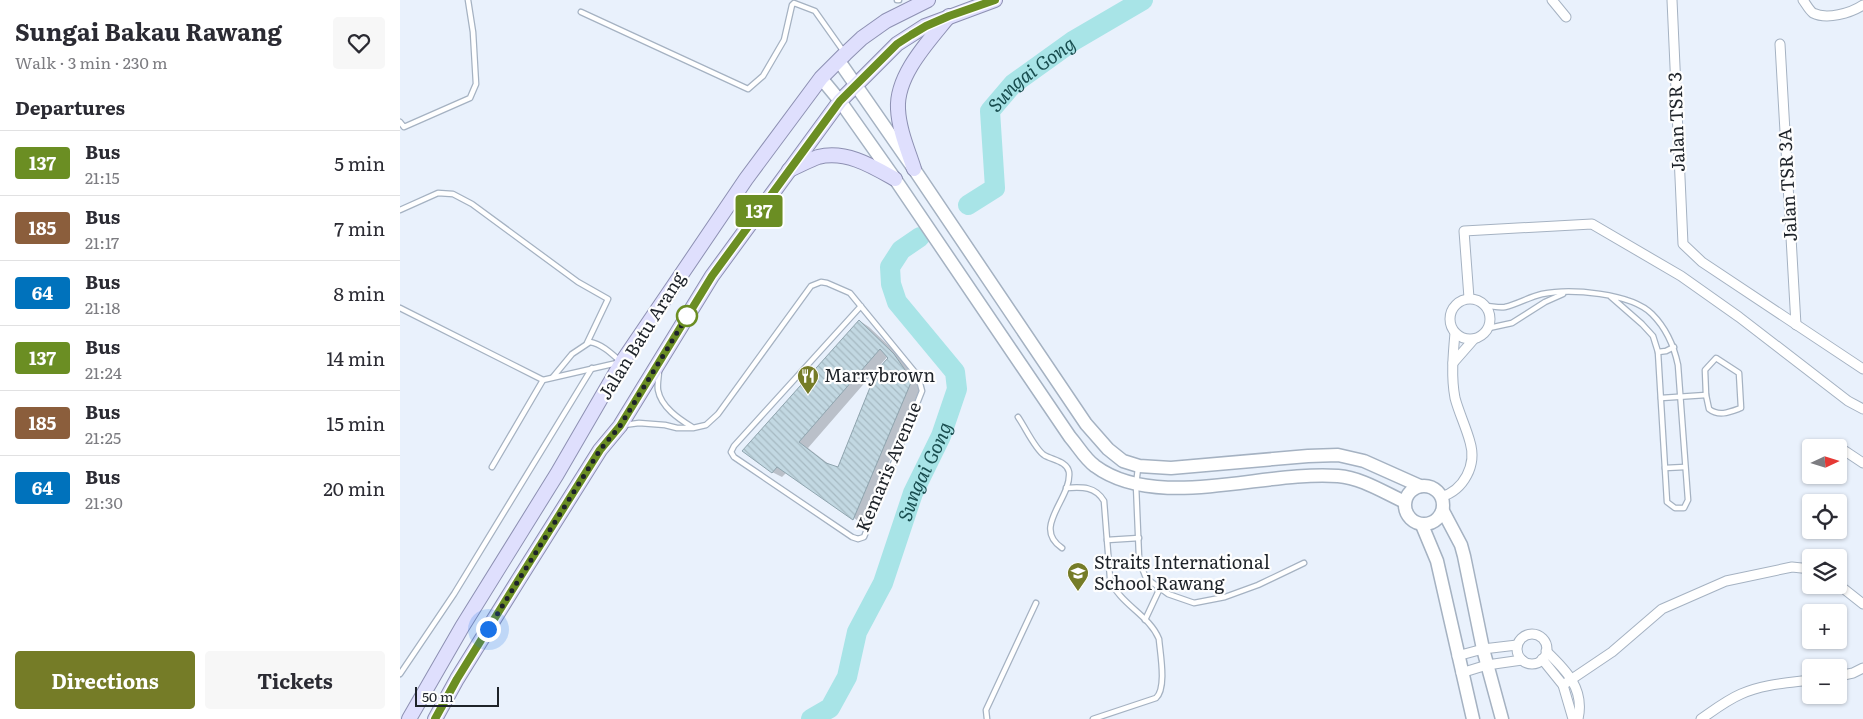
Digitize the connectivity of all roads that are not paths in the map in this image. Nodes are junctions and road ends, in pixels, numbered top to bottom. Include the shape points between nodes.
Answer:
1 (468, 0) edge
2 (995, 0) edge
3 (1552, 0) edge
4 (1672, 0) edge
5 (1803, 0) edge
6 (920, 1) edge
7 (1861, 9) edge
8 (581, 12) dead end
9 (949, 16) junction
10 (1566, 17) dead end
11 (1780, 44) dead end
12 (842, 58) junction
13 (821, 78) junction
14 (856, 85) junction
15 (840, 101) junction
16 (400, 122) edge
17 (914, 169) junction
18 (789, 170) junction
19 (896, 180) junction
20 (400, 210) edge
21 (1566, 292) junction
22 (1610, 296) junction
23 (1469, 298) junction
24 (861, 306) junction
25 (1486, 306) junction
26 (400, 308) edge
27 (1796, 325) junction
28 (1489, 328) junction
29 (1455, 333) junction
30 (1474, 339) junction
31 (587, 343) junction
32 (1674, 347) junction
33 (1658, 352) junction
34 (659, 361) junction
35 (622, 362) junction
36 (1453, 363) junction
37 (592, 368) junction
38 (1863, 369) edge
39 (554, 377) junction
40 (543, 380) junction
41 (1706, 395) junction
42 (1680, 397) junction
43 (1661, 398) junction
44 (1863, 409) edge
45 (1018, 417) dead end
46 (620, 426) junction
47 (693, 428) junction
48 (1848, 453) edge
49 (1863, 463) edge
50 (1139, 466) junction
51 (492, 467) dead end
52 (1665, 468) junction
53 (1685, 468) junction
54 (1136, 485) junction
55 (1420, 486) junction
56 (1066, 488) junction
57 (1441, 497) junction
58 (1405, 502) junction
59 (1443, 510) junction
60 (1422, 525) junction
61 (1138, 538) junction
62 (1107, 540) junction
63 (1062, 548) dead end
64 (1304, 563) dead end
65 (1802, 569) edge
66 (1160, 588) junction
67 (1847, 591) edge
68 (1036, 603) dead end
69 (1863, 604) edge
70 (1145, 620) junction
71 (1517, 645) junction
72 (1483, 649) junction
73 (1544, 655) junction
74 (1457, 656) junction
75 (1522, 660) junction
76 (1487, 665) junction
77 (1863, 668) edge
78 (1461, 673) junction
79 (400, 674) edge
80 (1847, 675) edge
81 (1572, 678) junction
82 (1802, 681) edge
83 (1563, 685) junction
84 (409, 719) edge
85 (435, 719) edge
86 (987, 719) edge
87 (1093, 719) edge
88 (1473, 719) edge
89 (1502, 719) edge
90 (1573, 719) edge
91 (1578, 719) edge
92 (1701, 719) edge

1 - 16 lane via 476,84 470,98 404,127
2 - 9 main road, Jalan Batu Arang
3 - 10 street
4 - 27 street, Jalan TSR 3 via 1682,244 1702,262
5 - 7 street via 1811,12 1826,16
6 - 12 main road, Jalan Batu Arang via 870,33
8 - 12 lane via 748,89 763,76 784,40 794,3 815,11
9 - 14 main road, Jalan Batu Arang via 897,44
9 - 17 main road via 904,77 898,108
11 - 27 street, Jalan TSR 3A
12 - 13 main road, Jalan Batu Arang
12 - 14 street
13 - 15 street
13 - 35 main road, Jalan Batu Arang via 746,179
14 - 15 main road, Jalan Batu Arang
14 - 17 street
15 - 18 main road, Jalan Batu Arang
15 - 19 street
17 - 50 street via 1086,424 1123,461
18 - 19 main road via 818,157 843,155
18 - 34 main road, Jalan Batu Arang via 712,276
19 - 54 street via 1070,436 1094,465
20 - 31 lane via 438,193 453,194 608,300
21 - 22 lane via 1585,291
21 - 25 lane via 1542,294 1504,307
21 - 28 lane via 1512,323
22 - 32 lane via 1635,303 1652,313
22 - 33 lane via 1653,336
23 - 25 street
23 - 29 street via 1452,309 1450,321
23 - 44 street via 1464,231 1592,224 1688,281
24 - 24 lane, Kemaris Avenue via 918,376 922,391 864,537 858,539 731,452
24 - 47 lane, Kemaris Avenue via 850,292 821,282 811,286 718,414 706,425
25 - 28 street via 1490,316
26 - 40 lane
27 - 38 street
28 - 30 street
29 - 30 street
29 - 36 street
30 - 36 street
31 - 35 lane via 594,342
31 - 39 lane via 572,354
32 - 33 lane
32 - 42 lane
33 - 43 lane
34 - 46 main road, Jalan Batu Arang
34 - 47 lane via 658,391 679,420
35 - 37 lane
35 - 84 main road, Jalan Batu Arang
36 - 57 street via 1455,397 1471,444 1472,460 1462,484
37 - 39 lane
37 - 79 lane via 454,594
39 - 40 lane
40 - 51 lane
41 - 41 lane via 1709,409 1714,413 1725,414 1741,408 1739,373 1716,358 1705,370
41 - 42 lane
42 - 43 lane
42 - 53 lane
43 - 52 lane
45 - 56 lane via 1042,454 1067,468
46 - 47 lane via 639,424
46 - 85 main road, Jalan Batu Arang via 600,450
48 - 49 street
50 - 54 lane
50 - 55 street via 1171,468 1338,455 1364,461
52 - 53 lane
52 - 53 lane via 1667,502 1675,508 1684,508 1688,500
54 - 58 street via 1171,489 1338,476 1359,480
54 - 61 lane
55 - 57 street via 1432,488
55 - 58 street via 1410,492
56 - 62 lane via 1084,487 1099,494 1104,501
56 - 63 lane via 1050,523 1051,536
57 - 59 street
58 - 60 street via 1404,509 1410,520
59 - 60 street via 1437,520
59 - 72 street via 1461,545
60 - 74 street via 1437,561
61 - 62 lane
61 - 66 lane via 1146,578
62 - 70 lane via 1113,587
64 - 66 lane via 1225,597 1194,603
65 - 81 street via 1792,567 1726,581 1662,609 1612,652
66 - 70 lane
67 - 69 street
68 - 86 lane via 986,710
70 - 87 lane via 1159,639 1161,693 1156,698
71 - 72 street
71 - 73 street via 1522,637 1537,635 1544,641
71 - 75 street via 1517,653
72 - 74 street
72 - 76 street
73 - 75 street via 1534,664
73 - 81 street
73 - 83 street
74 - 78 street
75 - 76 street
76 - 78 street
76 - 89 street
77 - 80 street
78 - 88 street
81 - 83 street
81 - 91 street
82 - 92 street via 1750,691 1725,702
83 - 90 street

